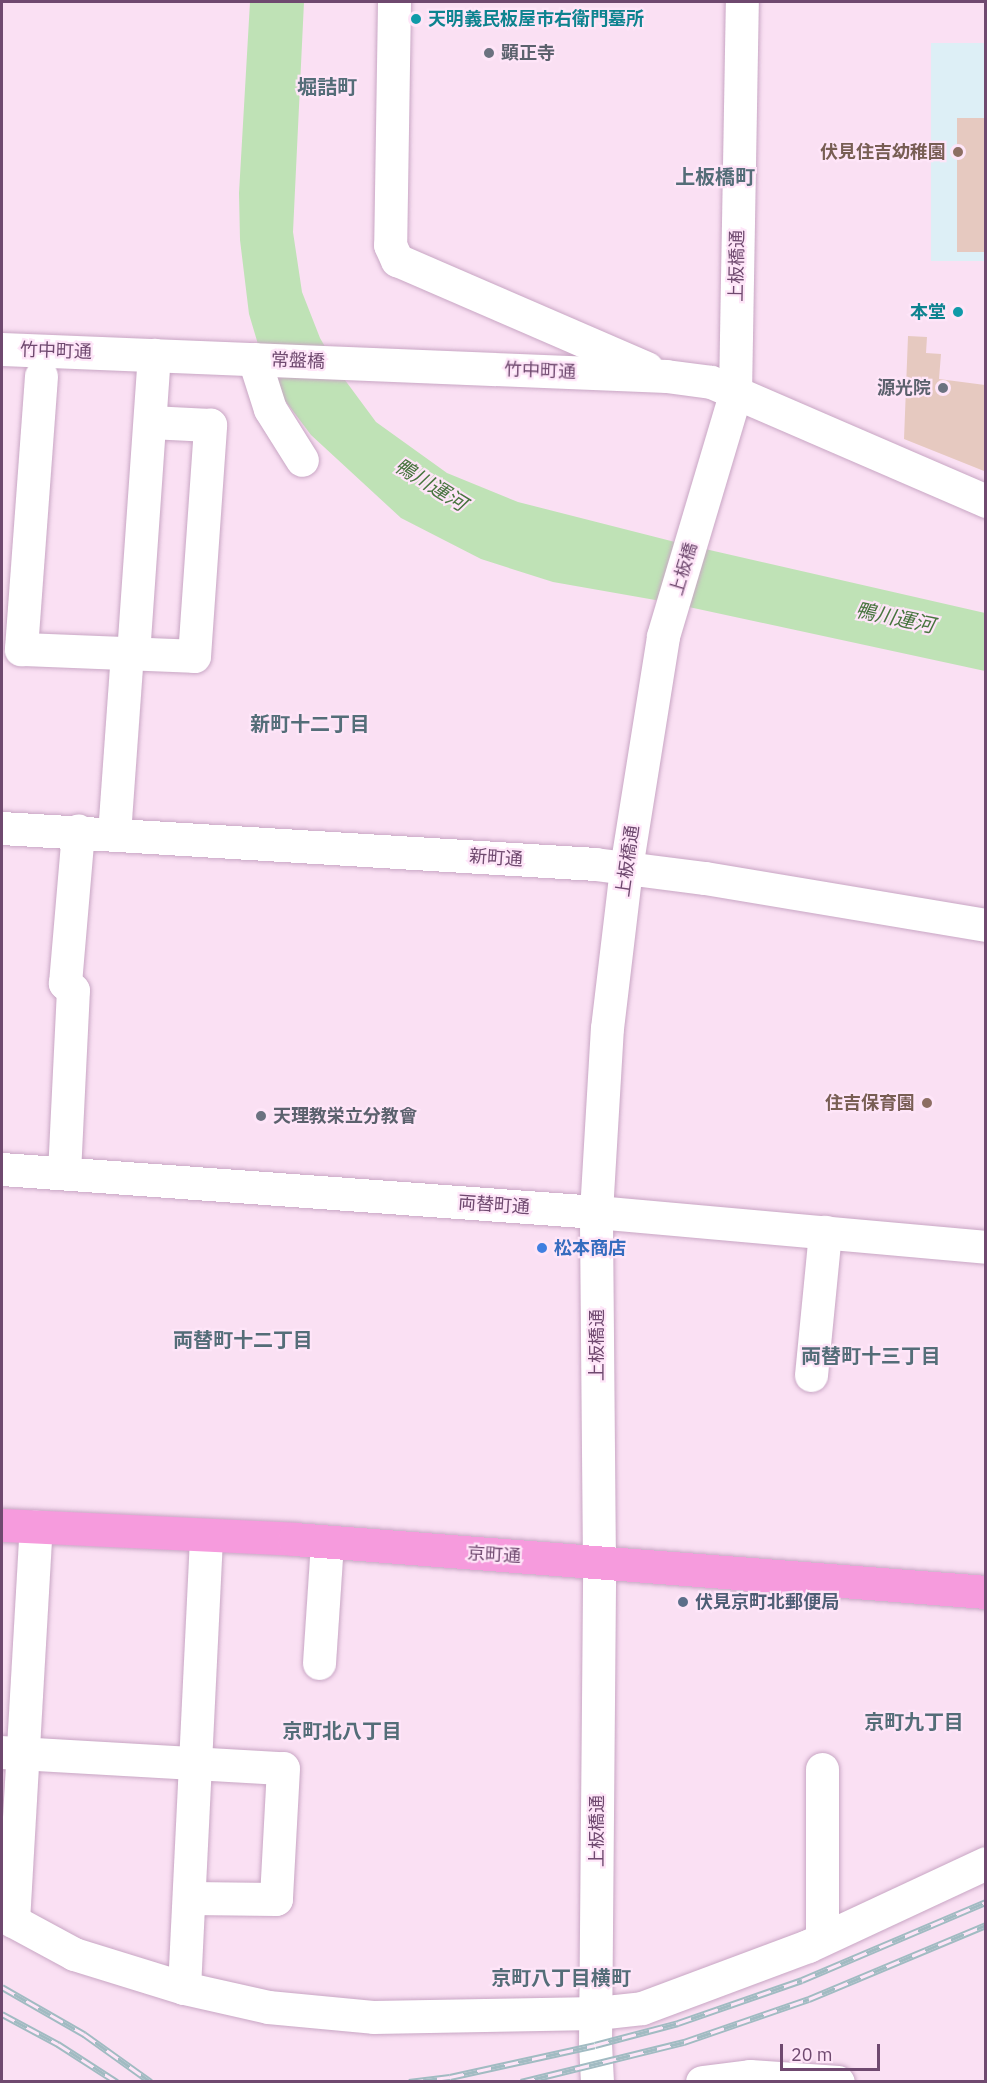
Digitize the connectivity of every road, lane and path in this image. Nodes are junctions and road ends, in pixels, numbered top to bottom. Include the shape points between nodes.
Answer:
1 (394, 2) edge
2 (742, 2) edge
3 (2, 349) edge
4 (153, 355) junction
5 (254, 359) junction
6 (343, 362) joint
7 (40, 376) dead end
8 (666, 376) junction
9 (735, 394) junction
10 (150, 422) junction
11 (302, 460) dead end
12 (986, 501) edge
13 (698, 525) joint
14 (670, 614) joint
15 (130, 654) junction
16 (2, 828) edge
17 (78, 831) junction
18 (114, 834) junction
19 (626, 868) junction
20 (986, 925) edge
21 (2, 1169) edge
22 (64, 1173) junction
23 (596, 1212) junction
24 (825, 1232) junction
25 (986, 1247) edge
26 (811, 1375) dead end
27 (2, 1524) edge
28 (36, 1527) junction
29 (206, 1536) junction
30 (327, 1542) junction
31 (599, 1561) junction
32 (986, 1592) edge
33 (319, 1663) dead end
34 (12, 1753) edge
35 (195, 1763) junction
36 (822, 1769) dead end
37 (986, 1863) edge
38 (190, 1898) junction
39 (7, 1918) edge
40 (822, 1938) junction
41 (184, 1988) junction
42 (597, 2013) junction
43 (709, 2081) edge
44 (597, 2082) edge
45 (838, 2082) edge

1 - 8 street via 390,245 397,260
2 - 9 street, 上板橋通
3 - 4 street, 竹中町通
4 - 5 street, 竹中町通
4 - 10 street
5 - 6 street, 常盤橋
5 - 11 street via 270,409
6 - 8 street, 竹中町通
7 - 15 street via 21,650
8 - 9 street, 竹中町通 via 711,382
9 - 12 street, 竹中町通
9 - 13 street, 上板橋通
10 - 15 street
10 - 15 street via 210,425 194,656
13 - 14 street, 上板橋
14 - 19 street, 上板橋通 via 663,636
15 - 18 street
16 - 17 street, 新町通
17 - 18 street, 新町通
17 - 22 street via 65,983 73,990
18 - 19 street, 新町通
19 - 20 street, 新町通
19 - 23 street, 上板橋通 via 607,1028
21 - 22 street, 両替町通
22 - 23 street, 両替町通
23 - 24 street, 両替町通
23 - 31 street, 上板橋通
24 - 25 street, 両替町通
24 - 26 street
27 - 28 main road, 京町通
28 - 29 main road, 京町通
28 - 34 street
29 - 30 main road, 京町通
29 - 35 street
30 - 31 main road, 京町通
30 - 33 street
31 - 32 main road, 京町通
31 - 42 street, 上板橋通
34 - 35 street
34 - 39 street
35 - 38 street
35 - 38 street via 283,1768 276,1899
36 - 40 street
37 - 40 street
38 - 41 street
39 - 41 street via 75,1954
40 - 42 street via 642,2008
41 - 42 street via 268,2007 373,2017
42 - 44 street, 上板橋通
43 - 45 street via 750,2076

